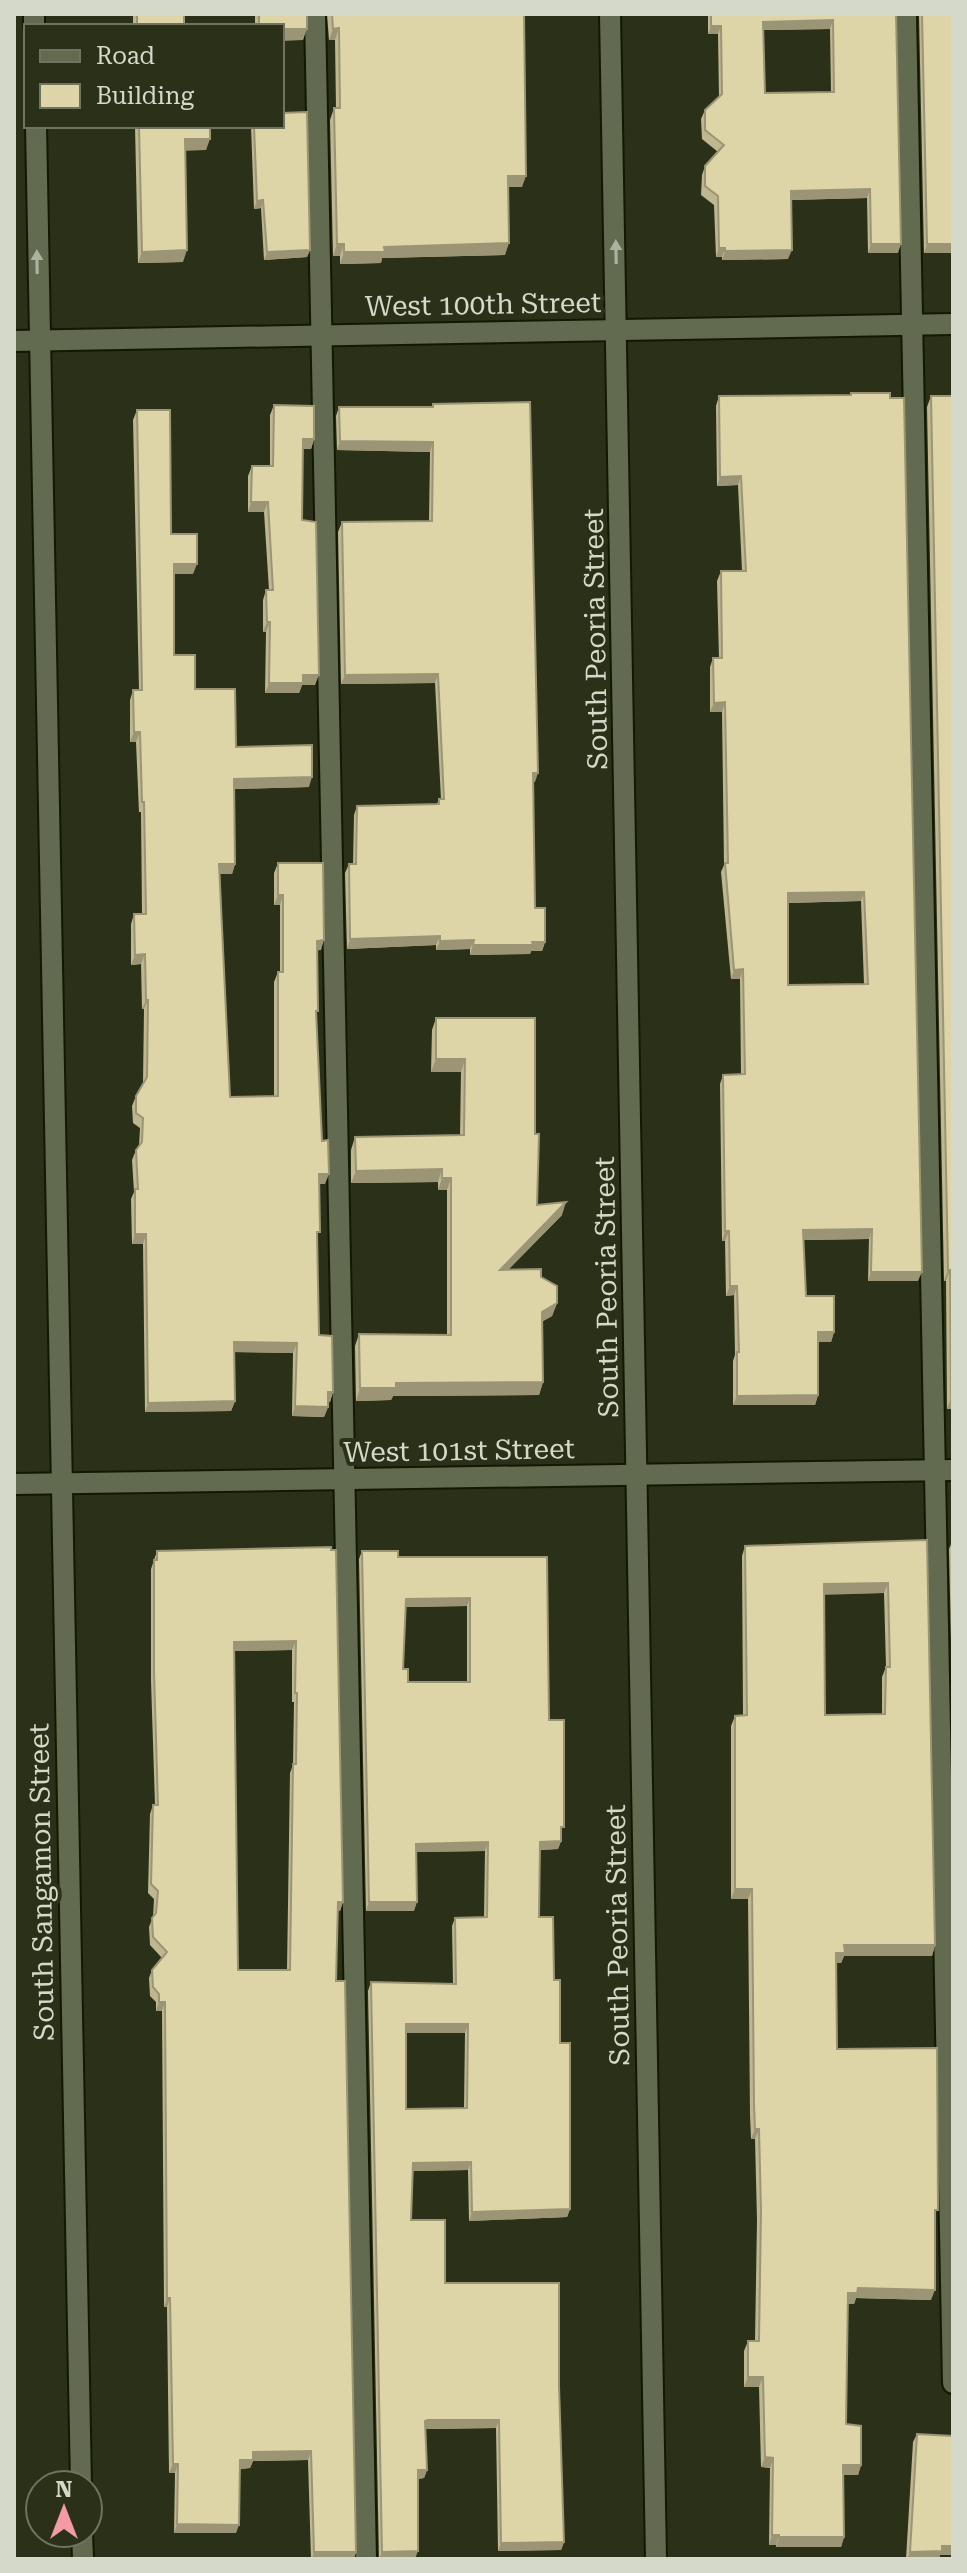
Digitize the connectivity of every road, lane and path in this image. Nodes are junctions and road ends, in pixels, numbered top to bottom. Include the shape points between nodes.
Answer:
1 (315, 14) edge
2 (610, 14) edge
3 (906, 14) edge
4 (36, 128) edge
5 (953, 324) edge
6 (912, 325) junction
7 (618, 330) junction
8 (322, 335) junction
9 (38, 340) junction
10 (14, 341) edge
11 (943, 1470) edge
12 (637, 1475) junction
13 (344, 1479) junction
14 (14, 1484) edge
15 (61, 1484) junction
16 (953, 2383) edge
17 (81, 2469) edge
18 (366, 2559) edge
19 (656, 2559) edge

1 - 8 street
7 -> 2 street, South Peoria Street
3 - 6 street
9 -> 4 street, South Sangamon Street
5 - 6 street, West 100th Street
6 - 7 street, West 100th Street
6 - 11 street
7 - 8 street, West 100th Street
7 - 12 street, South Peoria Street
8 - 9 street, West 100th Street
8 - 13 street
9 - 10 street, West 100th Street
9 - 15 street, South Sangamon Street
11 - 12 street, West 101st Street
11 - 16 street
12 - 13 street, West 101st Street
12 - 19 street, South Peoria Street
13 - 15 street, West 101st Street
13 - 18 street
14 - 15 street, West 101st Street
15 - 17 street, South Sangamon Street

